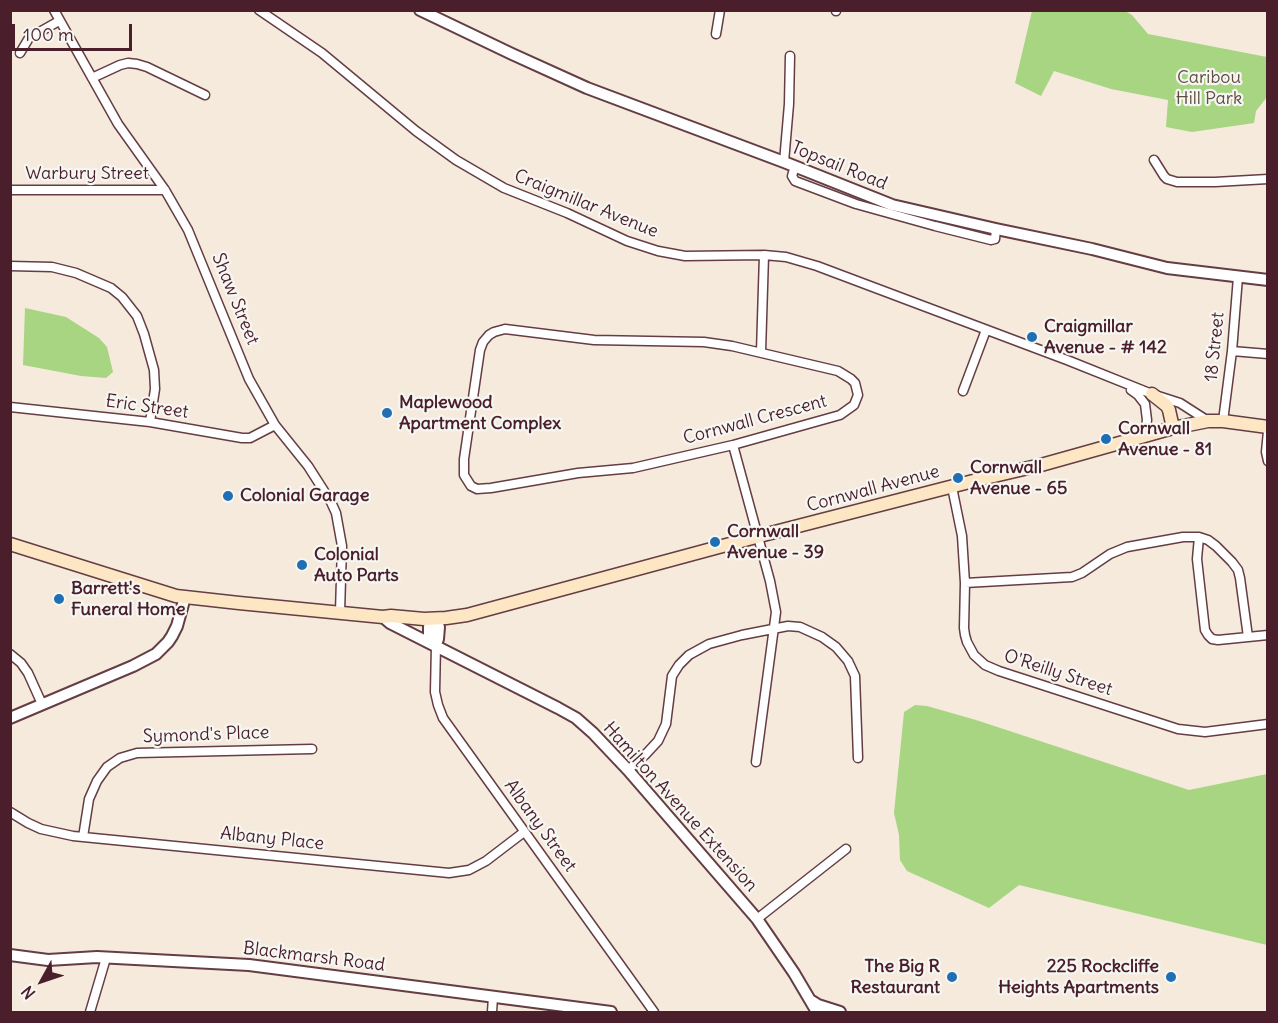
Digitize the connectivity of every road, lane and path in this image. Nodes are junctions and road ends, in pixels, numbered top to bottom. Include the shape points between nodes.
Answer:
1 (54, 10) edge
2 (259, 10) edge
3 (420, 10) edge
4 (720, 10) edge
5 (60, 21) junction
6 (716, 34) dead end
7 (20, 53) dead end
8 (790, 56) dead end
9 (92, 78) junction
10 (205, 95) dead end
11 (1154, 160) dead end
12 (784, 162) junction
13 (1268, 179) edge
14 (10, 190) edge
15 (165, 190) junction
16 (764, 255) junction
17 (10, 266) edge
18 (1238, 277) junction
19 (1268, 280) edge
20 (986, 330) junction
21 (1232, 351) junction
22 (761, 352) junction
23 (1268, 354) edge
24 (1116, 381) junction
25 (963, 391) dead end
26 (1152, 394) junction
27 (10, 407) edge
28 (1208, 421) junction
29 (150, 422) junction
30 (1223, 422) junction
31 (275, 425) junction
32 (1268, 427) edge
33 (1173, 428) junction
34 (1268, 431) edge
35 (1145, 435) junction
36 (733, 445) junction
37 (1268, 461) edge
38 (952, 487) junction
39 (757, 537) junction
40 (1199, 537) junction
41 (10, 544) edge
42 (965, 583) junction
43 (184, 597) junction
44 (339, 612) junction
45 (383, 616) junction
46 (433, 619) junction
47 (775, 628) junction
48 (1268, 635) edge
49 (1248, 637) junction
50 (436, 645) junction
51 (10, 654) edge
52 (42, 704) junction
53 (10, 718) edge
54 (1268, 724) edge
55 (312, 749) dead end
56 (858, 758) dead end
57 (756, 762) dead end
58 (628, 770) junction
59 (10, 812) edge
60 (524, 832) junction
61 (83, 837) junction
62 (846, 849) dead end
63 (757, 919) junction
64 (10, 955) edge
65 (106, 958) junction
66 (493, 997) junction
67 (810, 1000) junction
68 (90, 1012) edge
69 (492, 1012) edge
70 (611, 1012) edge
71 (654, 1012) edge
72 (810, 1012) edge
73 (817, 1012) edge
74 (840, 1012) edge

1 - 5 street, Shaw Street
2 - 16 street, Craigmillar Avenue via 322,53 416,131 504,188 658,251 686,256
3 - 12 street, Topsail Road via 587,88
4 - 6 street
5 - 7 street via 29,38
5 - 9 street, Shaw Street
8 - 12 street
9 - 10 street via 120,65 137,64
9 - 15 street, Shaw Street via 118,124
11 - 13 street via 1164,176 1176,182
12 - 18 street, Topsail Road via 892,205 1167,268
14 - 15 street, Warbury Street
15 - 31 street, Shaw Street via 188,230 249,379
16 - 20 street, Craigmillar Avenue via 817,266
16 - 22 street
17 - 29 street via 51,267 76,273 122,297 137,316 154,370
18 - 19 street, Topsail Road
18 - 21 street, 18 Street
20 - 24 street, Craigmillar Avenue
20 - 25 street
21 - 23 street
21 - 30 street, 18 Street
22 - 36 street, Cornwall Crescent via 843,374 855,383 857,401 840,415
22 - 36 street, Cornwall Crescent via 704,342 572,338 506,329 494,332 480,350 464,475 471,486 482,489 633,468
24 - 26 street, Craigmillar Avenue
24 - 35 street, Craigmillar Avenue via 1136,393 1145,404
26 - 28 street, Craigmillar Avenue via 1180,403
26 - 33 main road via 1167,406
27 - 29 street, Eric Street
28 - 30 main road, Cornwall Avenue
28 - 33 main road, Cornwall Avenue
29 - 31 street, Eric Street via 242,438
30 - 32 main road, Cornwall Avenue
31 - 44 street, Shaw Street via 308,466 336,513 342,546
33 - 35 main road, Cornwall Avenue
34 - 37 street
35 - 38 main road, Cornwall Avenue
36 - 39 street
38 - 39 main road, Cornwall Avenue
38 - 42 street, O'Reilly Street via 961,529
39 - 46 main road, Cornwall Avenue via 467,615
39 - 47 street via 774,598
40 - 42 street via 1127,547 1072,577
40 - 49 street via 1208,540 1238,570
40 - 49 street via 1197,559 1206,633 1215,640
41 - 43 main road, Cornwall Avenue
42 - 54 street, O'Reilly Street via 967,642 974,655 992,669 1178,729 1204,732
43 - 44 main road, Cornwall Avenue
43 - 52 street via 177,626 156,654
44 - 45 main road, Cornwall Avenue
45 - 46 main road, Cornwall Avenue
45 - 50 street, Hamilton Avenue Extension
46 - 50 street, Albany Street via 439,627
47 - 56 street via 800,627 811,631 848,661 855,676
47 - 57 street
47 - 58 street via 709,644 689,655 672,676 663,732
48 - 49 street
50 - 58 street, Hamilton Avenue Extension via 576,718
50 - 60 street, Albany Street via 435,692 443,718
51 - 52 street via 28,673
52 - 53 street
55 - 61 street, Symond's Place via 137,753 120,758 107,767 89,799
58 - 63 street, Hamilton Avenue Extension
59 - 61 street, Albany Place via 41,829
60 - 61 street, Albany Place via 486,861 469,870 448,873
60 - 71 street, Albany Street
62 - 63 street
63 - 67 street, Hamilton Avenue Extension
64 - 65 street, Blackmarsh Road via 48,960
65 - 66 street, Blackmarsh Road via 249,965
65 - 68 street
66 - 69 street
66 - 70 street, Blackmarsh Road
67 - 72 street
67 - 73 street, Hamilton Avenue Extension
67 - 74 street

